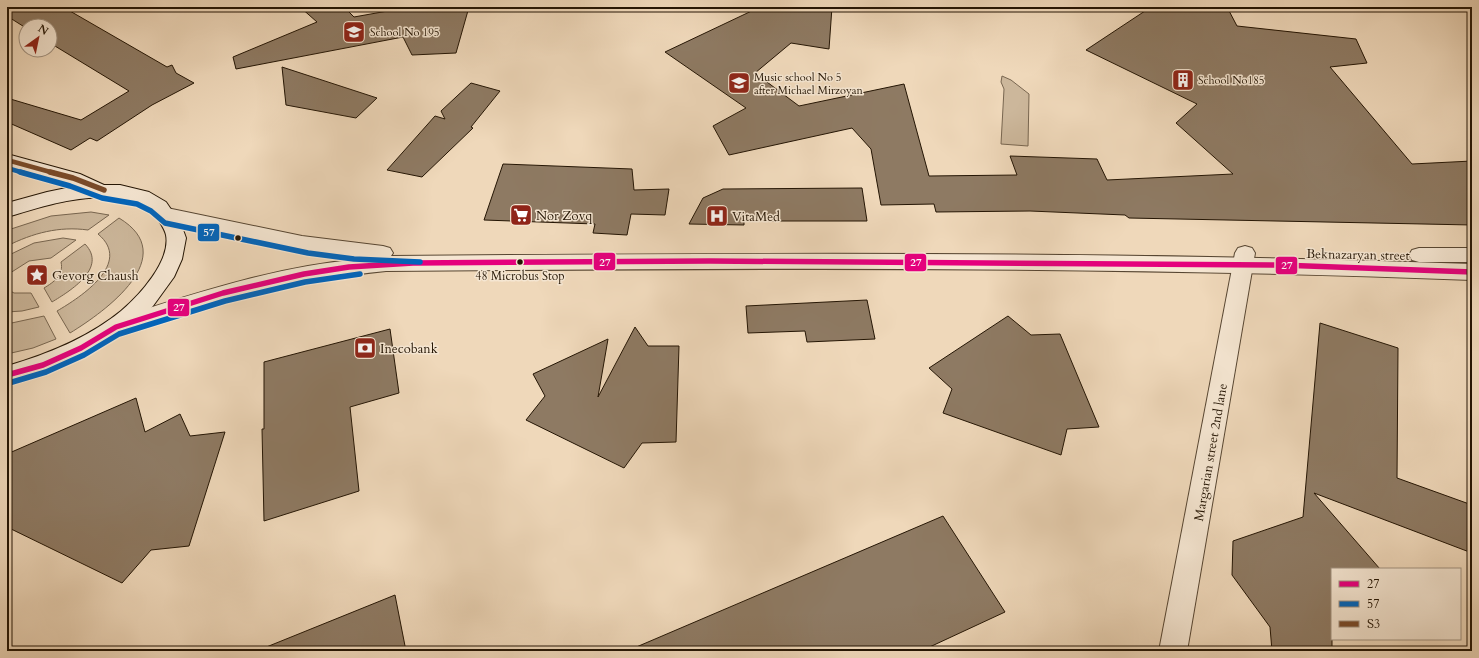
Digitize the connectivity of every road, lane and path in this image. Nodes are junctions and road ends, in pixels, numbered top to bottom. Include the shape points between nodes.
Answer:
1 (7, 160) edge
2 (104, 190) junction
3 (7, 210) edge
4 (168, 215) junction
5 (1472, 255) edge
6 (1244, 259) junction
7 (1472, 272) edge
8 (116, 327) junction
9 (7, 375) edge
10 (1173, 651) edge

1 - 2 street via 73,178
2 - 3 street via 70,192 33,200
2 - 4 street via 140,196 156,204
4 - 6 street, Beknazaryan street via 309,245 406,254 1125,255
4 - 8 street via 176,238 170,266 150,296
5 - 6 street, Beknazaryan street
6 - 7 street, Beknazaryan street
6 - 8 street, Beknazaryan street via 367,265 304,274 223,293
6 - 10 street, Margarian street 2nd lane
8 - 9 street via 43,365

